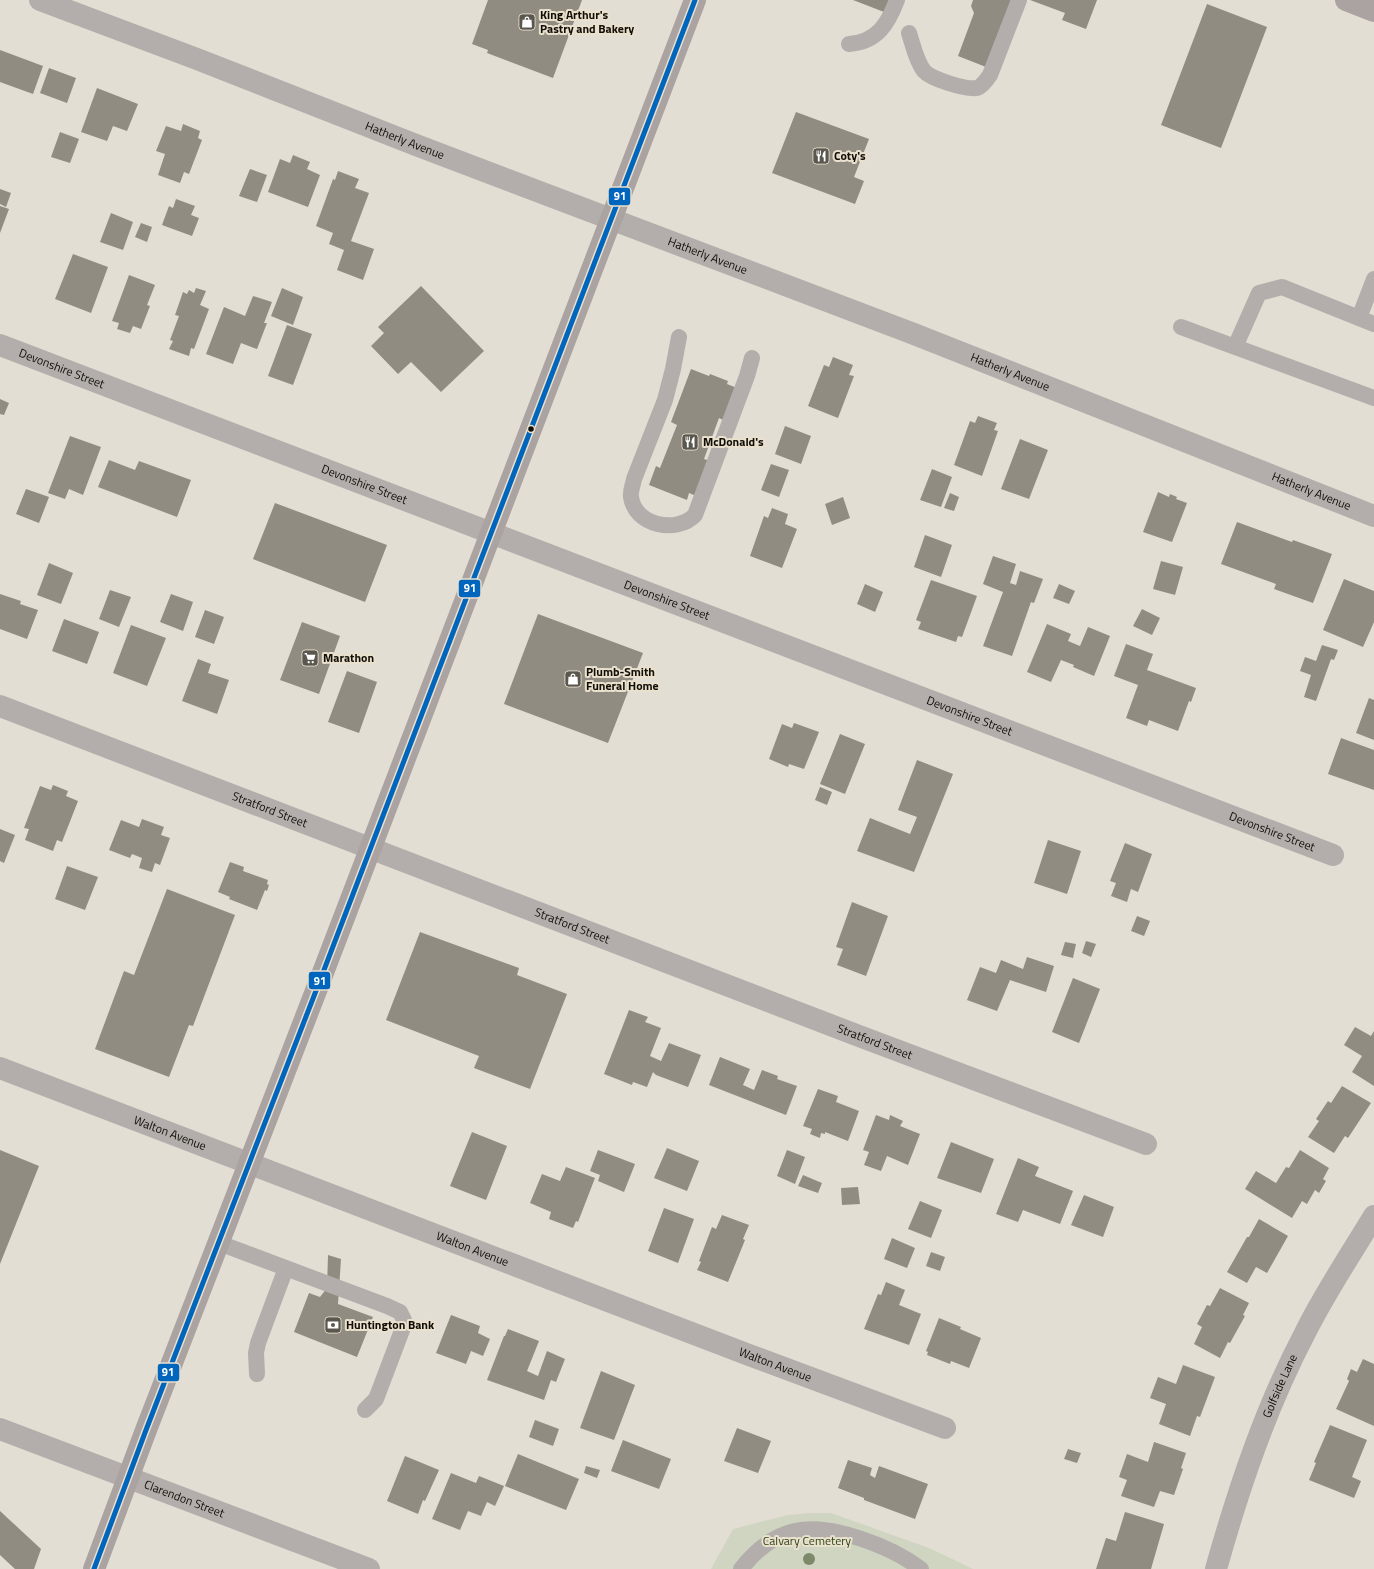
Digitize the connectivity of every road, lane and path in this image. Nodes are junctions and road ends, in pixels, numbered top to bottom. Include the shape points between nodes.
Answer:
1 (40, 0) edge
2 (695, 0) edge
3 (897, 0) edge
4 (1019, 0) edge
5 (1346, 0) edge
6 (1374, 11) edge
7 (909, 33) dead end
8 (849, 44) dead end
9 (610, 219) junction
10 (1374, 279) edge
11 (1359, 318) junction
12 (1374, 324) edge
13 (1181, 327) dead end
14 (679, 337) dead end
15 (0, 345) edge
16 (1235, 347) junction
17 (752, 358) dead end
18 (1374, 398) edge
19 (1374, 516) edge
20 (491, 533) junction
21 (0, 706) edge
22 (371, 848) junction
23 (1333, 855) dead end
24 (0, 1068) edge
25 (1146, 1144) dead end
26 (250, 1164) junction
27 (1374, 1216) edge
28 (219, 1243) junction
29 (286, 1268) junction
30 (256, 1374) dead end
31 (366, 1410) dead end
32 (945, 1428) dead end
33 (0, 1429) edge
34 (128, 1477) junction
35 (94, 1569) edge
36 (369, 1569) edge
37 (741, 1569) edge
38 (921, 1569) edge
39 (1216, 1569) edge

1 - 9 street, Hatherly Avenue
2 - 9 main road
3 - 8 lane via 881,31 863,41
4 - 7 lane via 990,75 977,88 967,88 944,81 925,72
5 - 6 main road
9 - 19 street, Hatherly Avenue via 914,334
9 - 20 main road
10 - 11 lane
11 - 12 lane
11 - 16 lane via 1282,287 1259,293
13 - 16 lane
14 - 17 lane via 665,400 631,493 633,504 641,515 658,524 680,524 695,515
15 - 20 street, Devonshire Street
16 - 18 lane
20 - 22 main road
20 - 23 street, Devonshire Street
21 - 22 street, Stratford Street
22 - 25 street, Stratford Street
22 - 26 main road
24 - 26 street, Walton Avenue
26 - 28 main road
26 - 32 street, Walton Avenue
27 - 39 street, Golfside Lane via 1319,1306 1290,1363 1253,1451
28 - 29 lane
28 - 34 main road
29 - 30 lane via 258,1343
29 - 31 lane via 387,1306 403,1315 402,1333 381,1388 376,1399
33 - 34 street, Clarendon Street
34 - 35 main road
34 - 36 street, Clarendon Street
37 - 38 lane via 756,1552 774,1539 806,1530 855,1537 898,1555

